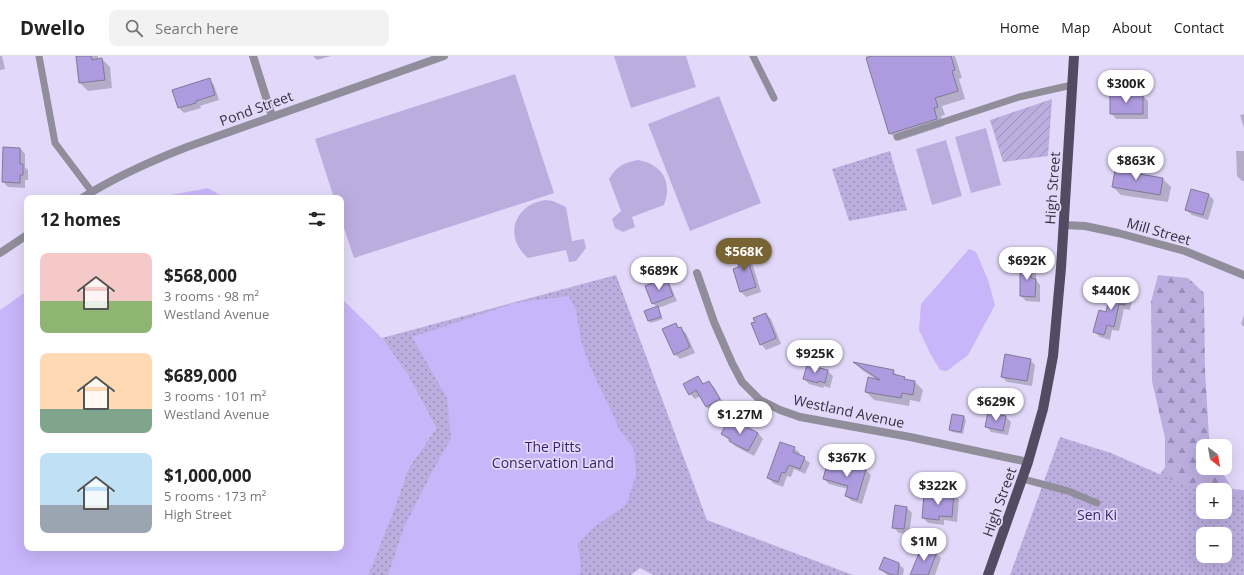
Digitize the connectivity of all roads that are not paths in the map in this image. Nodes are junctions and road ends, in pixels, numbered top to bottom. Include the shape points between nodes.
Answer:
1 (39, 56) edge
2 (253, 56) edge
3 (444, 56) edge
4 (753, 56) edge
5 (1074, 56) edge
6 (1072, 85) junction
7 (774, 98) dead end
8 (272, 116) junction
9 (897, 137) dead end
10 (92, 192) junction
11 (87, 195) edge
12 (1063, 225) junction
13 (24, 237) edge
14 (0, 254) edge
15 (698, 273) dead end
16 (1244, 275) edge
17 (1028, 462) junction
18 (1023, 479) junction
19 (1097, 503) dead end
20 (988, 575) edge

1 - 10 lane via 55,142
2 - 8 street
3 - 8 street, Pond Street
4 - 7 lane
5 - 6 main road, High Street
6 - 9 lane via 1019,97
6 - 12 main road, High Street
8 - 10 street, Pond Street via 155,160
10 - 11 street, Pond Street
12 - 16 street, Mill Street via 1085,226 1118,233 1185,251
12 - 17 main road, High Street via 1053,356 1043,409
13 - 14 street
15 - 17 street, Westland Avenue via 714,322 732,363 742,382 760,400 800,417
17 - 18 main road, High Street
18 - 19 lane via 1068,491
18 - 20 main road, High Street

